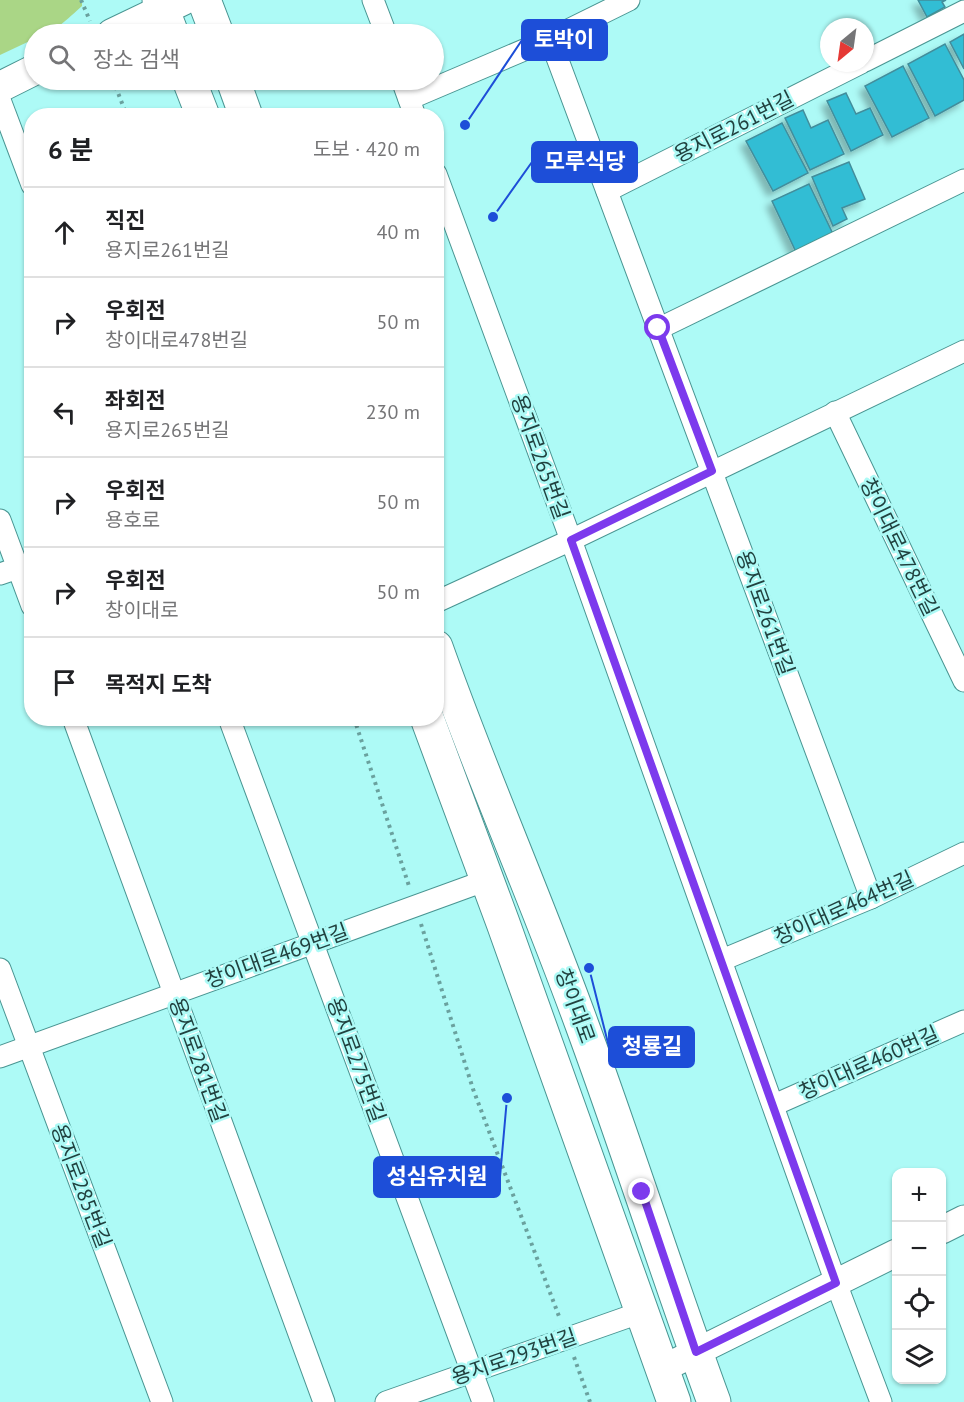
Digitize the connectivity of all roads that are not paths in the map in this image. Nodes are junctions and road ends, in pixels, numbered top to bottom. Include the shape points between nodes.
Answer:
1 (204, 0) edge
2 (373, 0) edge
3 (629, 0) edge
4 (169, 11) edge
5 (964, 11) edge
6 (123, 24) edge
7 (213, 24) edge
8 (382, 24) edge
9 (550, 39) junction
10 (874, 56) edge
11 (843, 72) edge
12 (24, 75) edge
13 (444, 83) edge
14 (0, 87) edge
15 (193, 90) edge
16 (237, 90) edge
17 (428, 90) edge
18 (409, 98) edge
19 (0, 100) edge
20 (200, 108) edge
21 (243, 108) edge
22 (24, 164) edge
23 (964, 180) edge
24 (607, 191) junction
25 (444, 196) edge
26 (658, 328) junction
27 (964, 351) edge
28 (835, 412) junction
29 (712, 471) junction
30 (0, 520) edge
31 (571, 540) junction
32 (16, 568) edge
33 (24, 587) edge
34 (444, 598) edge
35 (444, 669) edge
36 (964, 681) edge
37 (76, 726) edge
38 (232, 726) edge
39 (430, 726) edge
40 (964, 853) edge
41 (487, 880) junction
42 (871, 898) junction
43 (313, 943) junction
44 (722, 960) junction
45 (0, 969) edge
46 (174, 994) junction
47 (964, 1021) edge
48 (29, 1046) junction
49 (0, 1057) edge
50 (774, 1105) junction
51 (964, 1219) edge
52 (946, 1228) edge
53 (892, 1255) edge
54 (836, 1283) junction
55 (642, 1312) junction
56 (696, 1352) junction
57 (662, 1369) junction
58 (471, 1371) junction
59 (162, 1402) edge
60 (324, 1402) edge
61 (386, 1402) edge
62 (483, 1402) edge
63 (674, 1402) edge
64 (714, 1402) edge
65 (881, 1402) edge

1 - 7 main road
2 - 8 street
3 - 9 street
4 - 6 main road
5 - 10 street, 용지로261번길
9 - 13 street
9 - 24 street, 용지로261번길
11 - 24 street, 용지로261번길
12 - 14 main road
15 - 20 main road
16 - 21 main road
17 - 18 street
19 - 22 street
23 - 26 street
24 - 26 street, 용지로261번길
25 - 31 street, 용지로265번길
26 - 29 street, 용지로261번길
27 - 28 street
28 - 29 street
28 - 36 street, 창이대로478번길
29 - 31 street
29 - 42 street, 용지로261번길
30 - 32 street
31 - 34 street
31 - 44 street, 용지로265번길
32 - 33 street
35 - 56 main road, 창이대로 via 582,1024
37 - 46 street, 용지로281번길
38 - 43 street, 용지로275번길
39 - 41 main road, 창이대로
40 - 42 street, 창이대로464번길
41 - 43 street, 창이대로469번길
41 - 55 main road, 창이대로
42 - 44 street, 창이대로464번길
43 - 46 street, 창이대로469번길
43 - 58 street, 용지로275번길
44 - 50 street, 용지로265번길
45 - 48 street, 용지로285번길
46 - 48 street, 창이대로469번길
46 - 60 street, 용지로281번길
47 - 50 street, 창이대로460번길
48 - 49 street, 창이대로469번길
48 - 59 street, 용지로285번길
50 - 54 street, 용지로265번길
51 - 52 street
53 - 54 street
54 - 56 street
54 - 65 street, 용지로265번길
55 - 57 main road, 창이대로
55 - 58 street, 용지로293번길
56 - 57 street
56 - 64 main road, 창이대로
57 - 63 main road, 창이대로
58 - 61 street, 용지로293번길
58 - 62 street, 용지로275번길

